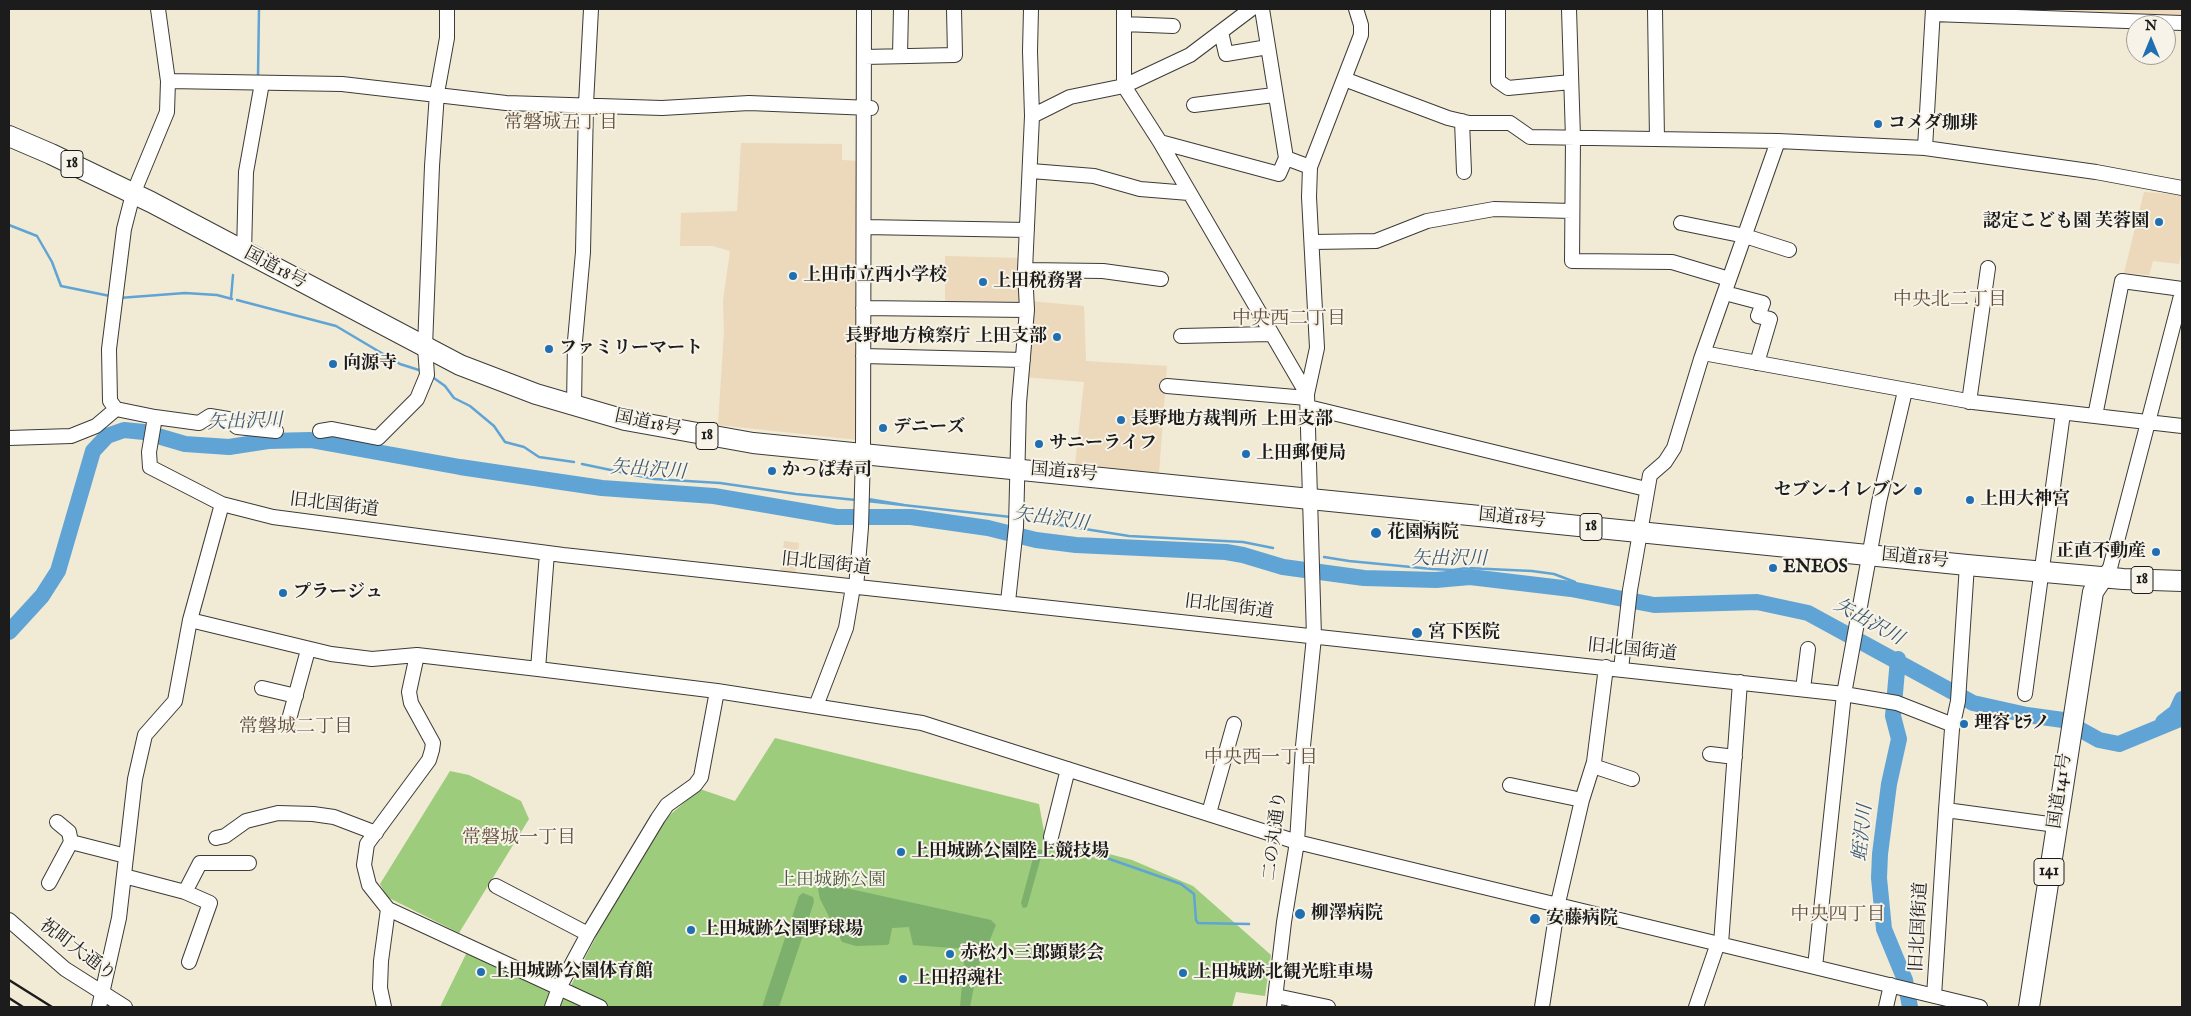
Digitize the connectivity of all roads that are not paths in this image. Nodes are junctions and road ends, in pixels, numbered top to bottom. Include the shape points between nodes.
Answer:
1 (158, 9) edge
2 (447, 9) edge
3 (592, 9) edge
4 (864, 9) edge
5 (901, 9) edge
6 (954, 9) edge
7 (1031, 9) edge
8 (1124, 9) edge
9 (1251, 9) edge
10 (1262, 9) edge
11 (1356, 9) edge
12 (1498, 9) edge
13 (1570, 9) edge
14 (1655, 9) edge
15 (1933, 11) edge
16 (2182, 23) edge
17 (1124, 24) junction
18 (1173, 26) dead end
19 (1221, 32) junction
20 (1268, 47) junction
21 (900, 56) junction
22 (864, 57) junction
23 (1344, 80) junction
24 (168, 81) junction
25 (1571, 82) junction
26 (262, 83) junction
27 (1124, 86) junction
28 (437, 93) junction
29 (1274, 95) junction
30 (586, 104) junction
31 (1194, 106) dead end
32 (867, 108) junction
33 (1032, 116) junction
34 (1462, 121) junction
35 (9, 136) edge
36 (1573, 138) junction
37 (1657, 139) junction
38 (1778, 141) junction
39 (1160, 142) junction
40 (1925, 148) junction
41 (1286, 158) junction
42 (1310, 168) junction
43 (1031, 171) junction
44 (1464, 172) dead end
45 (2182, 188) edge
46 (133, 194) junction
47 (1189, 194) junction
48 (1572, 211) junction
49 (1681, 223) dead end
50 (864, 227) junction
51 (1027, 230) junction
52 (1744, 236) junction
53 (1313, 242) junction
54 (1789, 250) dead end
55 (244, 253) junction
56 (1988, 268) dead end
57 (1025, 270) junction
58 (1162, 279) dead end
59 (1729, 279) junction
60 (2182, 290) edge
61 (1724, 293) junction
62 (862, 308) junction
63 (1027, 310) junction
64 (1270, 334) junction
65 (1181, 336) dead end
66 (425, 347) junction
67 (1703, 354) junction
68 (862, 356) junction
69 (1022, 360) junction
70 (1758, 363) junction
71 (1167, 386) dead end
72 (1905, 391) junction
73 (1307, 400) junction
74 (1969, 402) junction
75 (574, 406) junction
76 (116, 409) junction
77 (2063, 413) junction
78 (2095, 416) junction
79 (155, 421) junction
80 (2148, 423) junction
81 (2182, 426) edge
82 (276, 431) dead end
83 (320, 431) dead end
84 (9, 438) edge
85 (863, 453) junction
86 (1018, 469) junction
87 (1646, 489) junction
88 (1311, 498) junction
89 (222, 504) junction
90 (1640, 532) junction
91 (546, 553) junction
92 (1870, 554) junction
93 (1967, 565) junction
94 (2041, 572) junction
95 (2103, 577) junction
96 (2182, 582) edge
97 (854, 587) junction
98 (1008, 602) junction
99 (190, 620) junction
100 (1314, 637) junction
101 (1808, 649) dead end
102 (308, 650) junction
103 (417, 655) junction
104 (1606, 667) junction
105 (538, 669) junction
106 (1622, 669) junction
107 (1740, 682) junction
108 (262, 688) dead end
109 (1803, 689) junction
110 (717, 690) junction
111 (1844, 694) junction
112 (2025, 694) dead end
113 (296, 696) junction
114 (816, 706) junction
115 (288, 723) dead end
116 (1234, 724) dead end
117 (1953, 725) junction
118 (1710, 754) dead end
119 (1735, 757) junction
120 (1593, 766) junction
121 (1068, 769) junction
122 (1632, 779) dead end
123 (1510, 785) dead end
124 (1582, 800) junction
125 (1946, 810) junction
126 (1209, 813) junction
127 (57, 822) dead end
128 (2056, 825) junction
129 (376, 833) junction
130 (216, 838) dead end
131 (1051, 838) dead end
132 (71, 842) junction
133 (1297, 842) junction
134 (126, 856) junction
135 (250, 863) dead end
136 (124, 876) junction
137 (49, 883) dead end
138 (496, 886) dead end
139 (185, 892) junction
140 (1558, 903) junction
141 (388, 909) junction
142 (9, 920) edge
143 (588, 934) junction
144 (1719, 943) junction
145 (188, 962) dead end
146 (1815, 967) junction
147 (1900, 987) junction
148 (559, 988) junction
149 (1934, 996) junction
150 (101, 1001) edge
151 (1275, 1001) edge
152 (125, 1007) edge
153 (384, 1007) edge
154 (552, 1007) edge
155 (600, 1007) edge
156 (1328, 1007) edge
157 (1542, 1007) edge
158 (1696, 1007) edge
159 (1886, 1007) edge
160 (1980, 1007) edge
161 (2029, 1007) edge

1 - 24 street
2 - 28 street via 447,38
3 - 30 street
4 - 22 street
5 - 21 street
6 - 21 street via 955,55
7 - 33 street
8 - 17 street
9 - 19 street
10 - 20 street
11 - 23 street via 1361,35
12 - 25 street via 1498,81 1508,88
13 - 25 street
14 - 37 street
15 - 16 street
15 - 40 street
17 - 18 street
17 - 27 street
19 - 20 street via 1226,54
19 - 27 street via 1190,55
20 - 29 street
21 - 22 street
22 - 32 street
23 - 34 street
23 - 42 street
24 - 26 street
24 - 46 street via 167,112
25 - 36 street
26 - 28 street via 324,83
26 - 55 street via 246,172
27 - 33 street via 1070,97
27 - 39 street
28 - 30 street via 506,103
28 - 66 street
29 - 31 street
29 - 41 street
30 - 32 street via 662,108 748,103
30 - 75 street via 583,252 575,341
32 - 50 street
33 - 43 street
34 - 36 street via 1510,123 1530,137
34 - 44 street
35 - 46 highway, 国道18号 / 18
36 - 37 street
36 - 48 street
37 - 38 street
38 - 40 street
38 - 52 street
39 - 41 street via 1279,174
39 - 47 street
40 - 45 street via 2096,172
41 - 42 street
42 - 53 street
43 - 47 street via 1094,176 1140,189
43 - 51 street
46 - 55 highway, 国道18号 / 18
46 - 76 street via 124,229 109,350 110,401
47 - 64 street
48 - 53 street via 1494,209 1427,221 1376,241
48 - 59 street via 1572,261 1672,262
49 - 52 street
50 - 51 street
50 - 62 street
51 - 57 street
52 - 54 street
52 - 59 street
53 - 73 street via 1317,348
55 - 66 highway, 国道18号 / 18
56 - 74 street
57 - 58 street via 1103,271
57 - 63 street
59 - 61 street
60 - 78 street via 2122,281
60 - 80 street
61 - 67 street
61 - 70 street via 1763,303 1758,316 1770,319
62 - 63 street
62 - 68 street
63 - 69 street
64 - 65 street
64 - 73 street
66 - 75 highway, 国道18号 / 18 via 460,365
66 - 83 street via 427,372 417,400 378,438 332,429
67 - 70 street
67 - 87 street via 1674,448 1665,462 1650,475
68 - 69 street
68 - 85 street
69 - 86 street
70 - 72 street
71 - 73 street
72 - 74 street
72 - 92 street
73 - 87 street
73 - 88 street
74 - 77 street
75 - 85 highway, 国道18号 / 18 via 625,420 720,438
76 - 79 street
76 - 84 street via 96,426 71,436
77 - 78 street
77 - 94 street
78 - 80 street
79 - 82 street via 199,423 210,416 228,419 237,427
79 - 89 street, 旧北国街道 via 148,460 150,468
80 - 81 street
80 - 95 street via 2110,568
85 - 86 highway, 国道18号 / 18
85 - 97 street via 861,526
86 - 88 highway, 国道18号 / 18
86 - 98 street
87 - 90 street
88 - 90 highway, 国道18号 / 18
88 - 100 street, 二の丸通り
89 - 91 street, 旧北国街道 via 273,517
89 - 99 street
90 - 92 highway, 国道18号 / 18
90 - 106 street
91 - 97 street, 旧北国街道
91 - 105 street
92 - 93 highway, 国道18号 / 18
92 - 111 street
93 - 94 highway, 国道18号 / 18
93 - 117 street via 1958,701
94 - 95 highway, 国道18号 / 18
94 - 112 street
95 - 96 highway, 国道18号 / 18
95 - 128 highway, 国道141号 / 141 via 2093,592
97 - 98 street, 旧北国街道
97 - 114 street via 846,628
98 - 100 street, 旧北国街道
99 - 102 street
99 - 134 street via 175,701 145,736 135,779
100 - 104 street, 旧北国街道
100 - 133 street, 二の丸通り
101 - 109 street
102 - 103 street via 372,659
102 - 113 street
103 - 105 street
103 - 129 street via 410,697 433,743 432,750 429,760
104 - 106 street, 旧北国街道
104 - 120 street
105 - 110 street
106 - 107 street, 旧北国街道
107 - 109 street, 旧北国街道
107 - 119 street
108 - 113 street
109 - 111 street, 旧北国街道
110 - 114 street
110 - 143 street via 701,777 668,805
111 - 117 street, 旧北国街道 via 1894,702
111 - 146 street
113 - 115 street
114 - 121 street via 922,723
116 - 126 street
117 - 125 street, 旧北国街道
118 - 119 street
119 - 144 street
120 - 122 street
120 - 124 street
121 - 126 street
121 - 131 street
123 - 124 street
124 - 140 street
125 - 128 street
125 - 149 street, 旧北国街道
126 - 133 street
127 - 132 street via 69,832
128 - 161 highway, 国道141号 / 141
129 - 130 street via 334,817 278,813 246,821 225,836
129 - 141 street via 367,844 364,865 369,885
132 - 134 street
132 - 137 street
133 - 140 street
133 - 151 street, 二の丸通り
134 - 136 street
135 - 139 street via 200,863
136 - 139 street
136 - 150 street via 119,918
138 - 143 street
139 - 145 street via 210,903
140 - 144 street
140 - 157 street
141 - 148 street
141 - 153 street via 381,961 380,988
142 - 150 street, 祝町大通り
143 - 148 street
144 - 146 street
144 - 158 street
146 - 147 street
147 - 149 street
147 - 159 street
148 - 154 street
148 - 155 street
149 - 160 street, 旧北国街道
150 - 152 street, 祝町大通り
151 - 156 street

